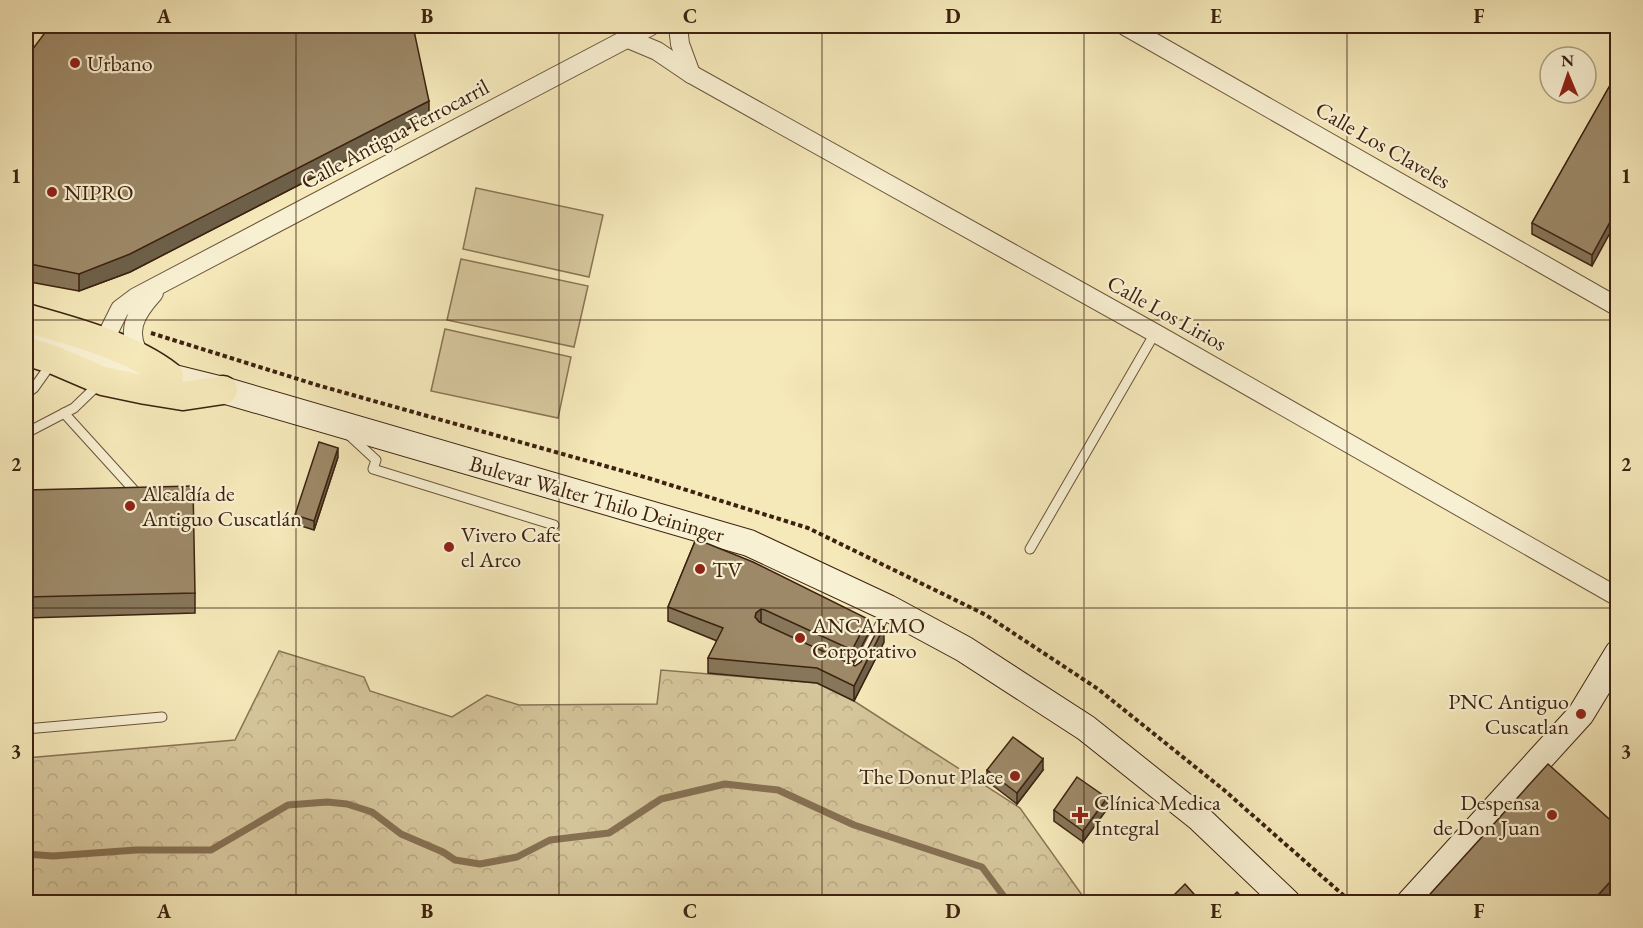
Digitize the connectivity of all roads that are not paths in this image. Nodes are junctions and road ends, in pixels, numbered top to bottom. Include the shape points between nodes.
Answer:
1 (28, 26) edge
2 (34, 26) edge
3 (651, 26) edge
4 (678, 26) edge
5 (1125, 26) edge
6 (26, 29) edge
7 (626, 38) junction
8 (26, 41) edge
9 (691, 74) junction
10 (162, 285) junction
11 (1617, 307) edge
12 (26, 318) edge
13 (1155, 333) junction
14 (26, 336) edge
15 (26, 351) edge
16 (142, 358) junction
17 (54, 360) junction
18 (104, 362) junction
19 (169, 376) junction
20 (223, 390) junction
21 (26, 394) edge
22 (64, 413) junction
23 (333, 422) junction
24 (26, 433) edge
25 (133, 489) edge
26 (554, 525) dead end
27 (1030, 549) dead end
28 (1617, 597) edge
29 (888, 608) junction
30 (1617, 653) edge
31 (844, 669) edge
32 (162, 717) dead end
33 (26, 729) edge
34 (1287, 903) edge
35 (1410, 903) edge

1 - 6 main road
2 - 8 main road
3 - 7 street, Calle Antigua Ferrocarril
4 - 9 street
5 - 11 street, Calle Los Claveles
7 - 9 street, Calle Los Lirios via 657,51
7 - 10 street, Calle Antigua Ferrocarril
9 - 13 street, Calle Los Lirios
10 - 16 street, Calle Antigua Ferrocarril via 140,309 132,327 136,350
10 - 18 street, Calle Antigua Ferrocarril via 120,309 110,329
12 - 18 main road
13 - 27 lane
13 - 28 street, Calle Los Lirios
14 - 18 main road, Bulevar Walter Thilo Deininger
15 - 17 main road
16 - 18 main road
16 - 19 main road
17 - 18 main road
17 - 19 main road via 153,380
17 - 21 lane
18 - 19 main road, Bulevar Walter Thilo Deininger
18 - 20 main road via 183,396
18 - 22 lane via 74,408
19 - 20 main road, Bulevar Walter Thilo Deininger
20 - 23 main road, Bulevar Walter Thilo Deininger
22 - 24 lane
22 - 25 lane
23 - 26 lane via 376,460 373,469
23 - 29 main road, Bulevar Walter Thilo Deininger via 749,543
29 - 31 lane via 855,674
29 - 34 main road, Bulevar Walter Thilo Deininger via 964,649 1086,728 1199,819
30 - 35 main road via 1581,714
32 - 33 lane

